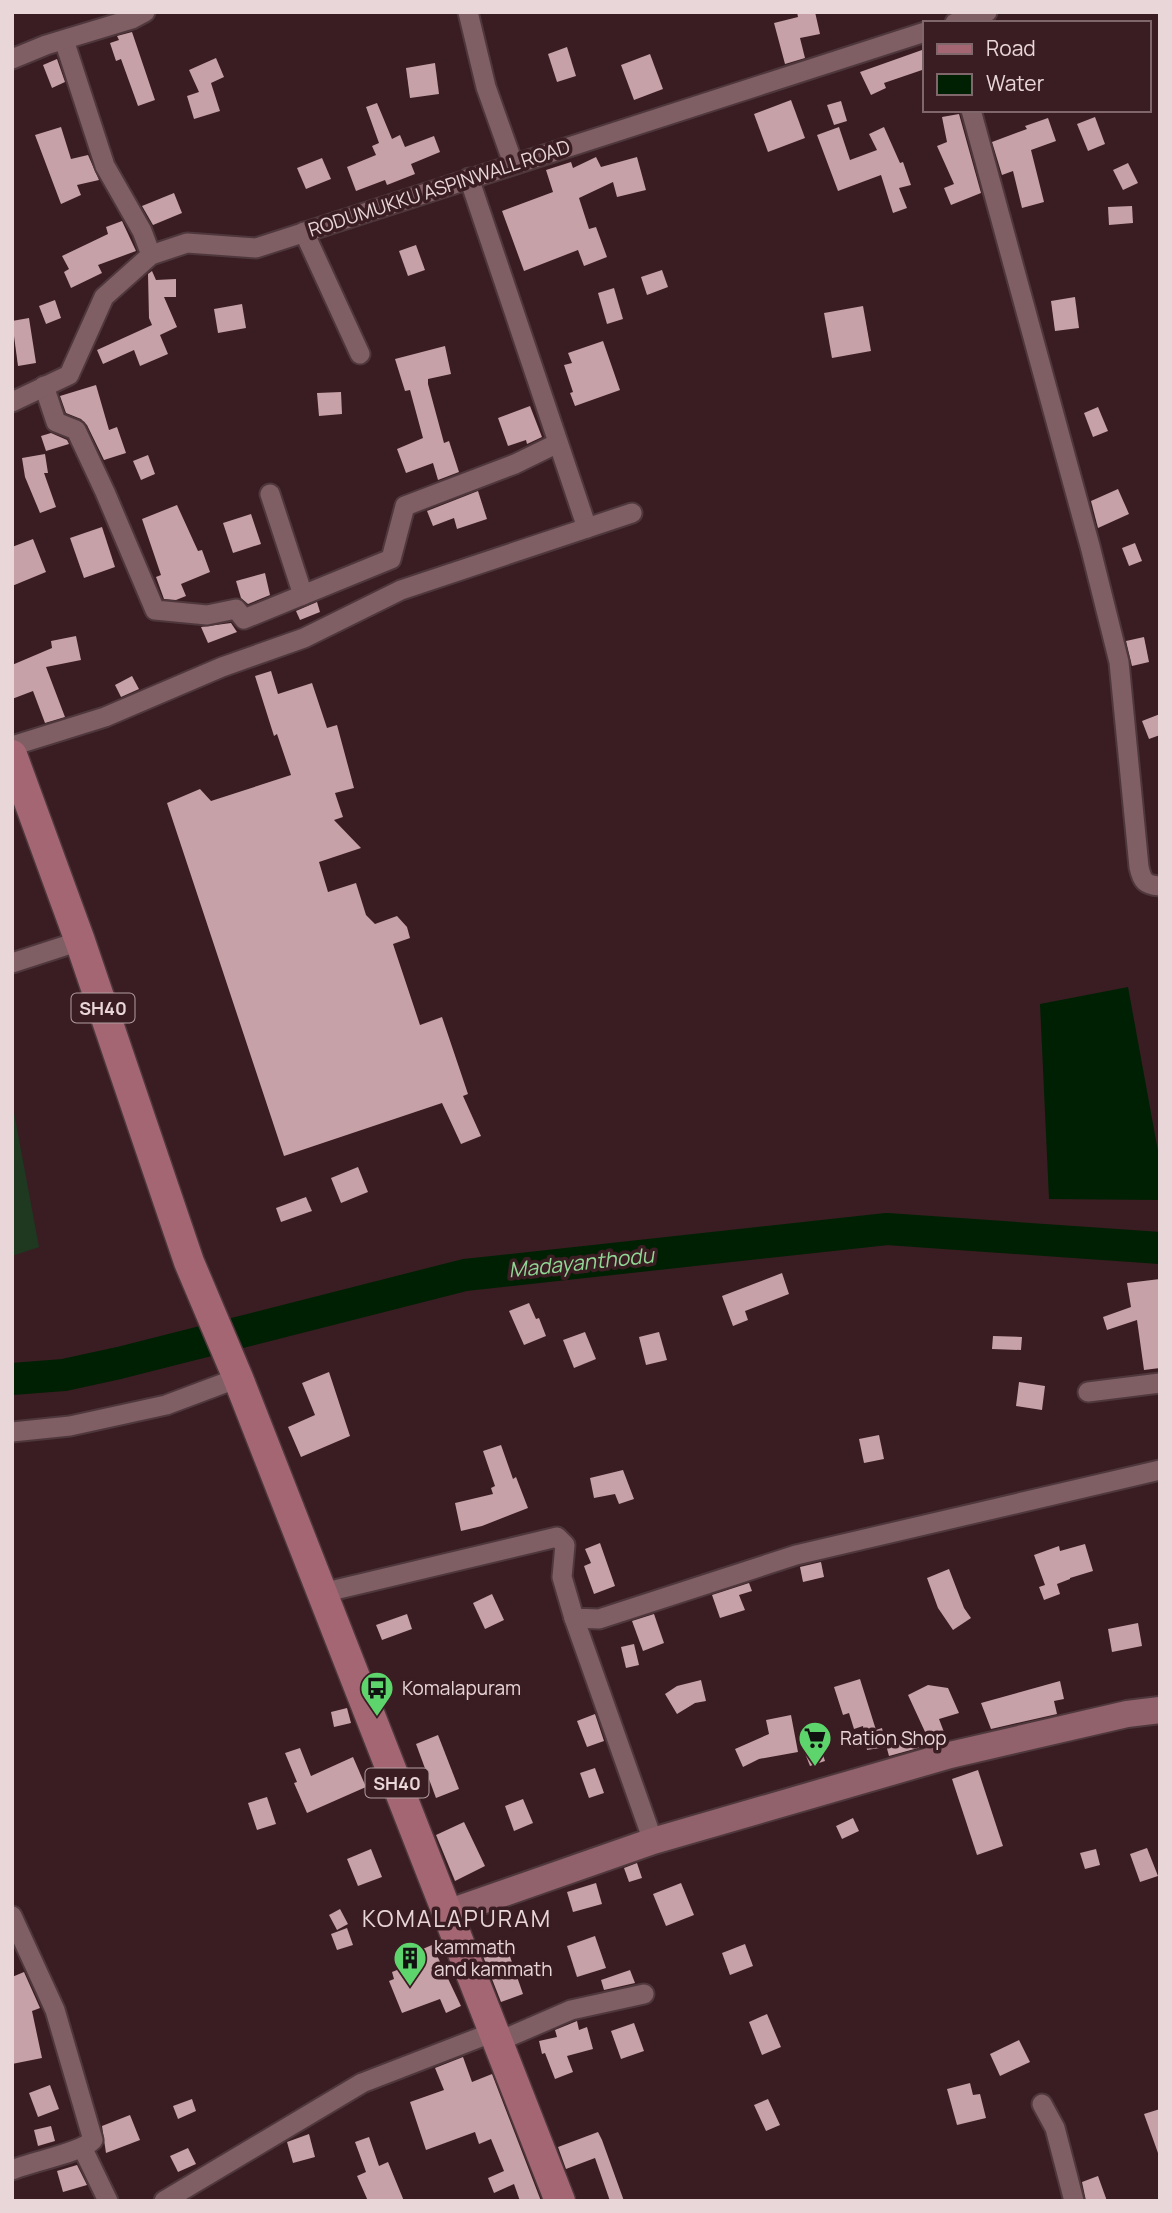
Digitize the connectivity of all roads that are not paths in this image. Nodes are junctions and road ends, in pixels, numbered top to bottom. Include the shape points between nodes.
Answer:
1 (145, 12) edge
2 (468, 12) edge
3 (987, 12) edge
4 (961, 21) edge
5 (923, 33) edge
6 (64, 40) junction
7 (12, 59) edge
8 (972, 112) edge
9 (513, 163) junction
10 (468, 178) junction
11 (304, 232) junction
12 (151, 256) junction
13 (360, 354) dead end
14 (44, 387) junction
15 (12, 401) edge
16 (558, 443) junction
17 (270, 494) dead end
18 (632, 513) dead end
19 (587, 528) junction
20 (303, 595) junction
21 (12, 746) edge
22 (12, 755) edge
23 (1160, 886) edge
24 (80, 941) junction
25 (12, 963) edge
26 (236, 1372) junction
27 (1160, 1382) edge
28 (1088, 1392) dead end
29 (12, 1432) edge
30 (1160, 1470) edge
31 (323, 1593) junction
32 (574, 1618) junction
33 (1160, 1710) edge
34 (653, 1841) junction
35 (447, 1913) junction
36 (12, 1916) edge
37 (644, 1994) dead end
38 (495, 2037) junction
39 (1042, 2104) dead end
40 (83, 2148) junction
41 (12, 2169) edge
42 (108, 2201) edge
43 (164, 2201) edge
44 (560, 2201) edge
45 (1074, 2201) edge

1 - 6 street
2 - 9 street via 485,87
3 - 4 street
5 - 9 street, RODUMUKKU ASPINWALL ROAD
6 - 7 street
6 - 12 street via 105,166
8 - 23 street via 1119,662 1142,881
9 - 10 street, RODUMUKKU ASPINWALL ROAD
10 - 11 street, RODUMUKKU ASPINWALL ROAD
10 - 16 street
11 - 12 street, RODUMUKKU ASPINWALL ROAD via 256,248 187,243
11 - 13 street
12 - 14 street, RODUMUKKU ASPINWALL ROAD via 104,298 69,375
14 - 15 street, RODUMUKKU ASPINWALL ROAD
14 - 20 street via 56,422 76,430 155,610 207,615 236,609 244,619
16 - 19 street
16 - 20 street via 405,506 391,559
17 - 20 street
18 - 19 street
19 - 21 street via 401,590 304,638 105,717
22 - 24 main road, SH40
24 - 25 street
24 - 26 main road, SH40 via 189,1262
26 - 29 street via 166,1405 70,1426
26 - 31 main road, SH40
27 - 28 street
30 - 32 street via 796,1555 599,1619
31 - 32 street via 557,1537 565,1545 562,1577
31 - 35 main road, SH40
32 - 34 street
33 - 34 main road via 950,1755
34 - 35 main road
35 - 38 main road, SH40
36 - 40 street via 55,2010 93,2140
37 - 38 street via 572,2010
38 - 43 street via 362,2083
38 - 44 main road, SH40
39 - 45 street via 1055,2128
40 - 41 street
40 - 42 street

